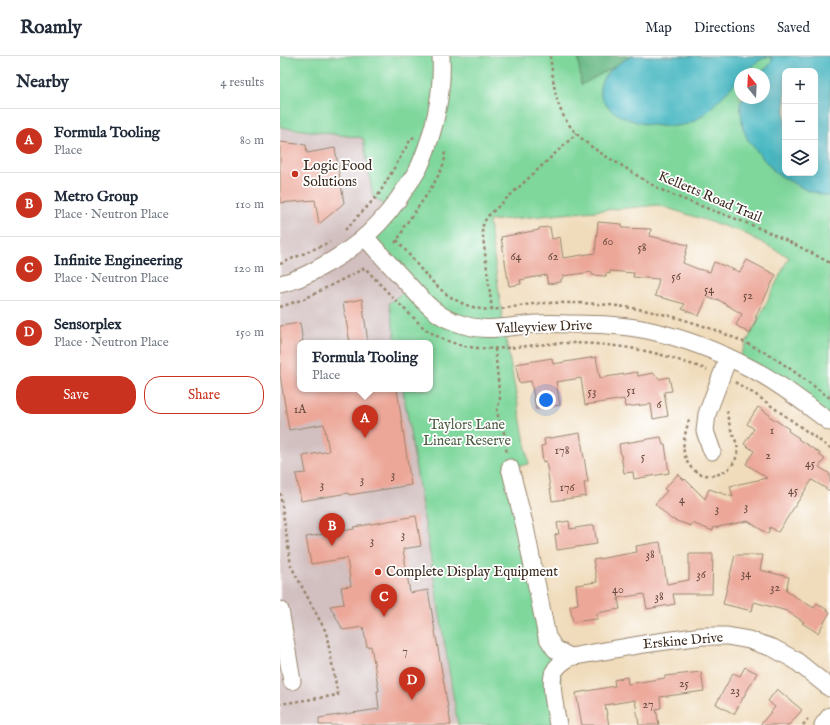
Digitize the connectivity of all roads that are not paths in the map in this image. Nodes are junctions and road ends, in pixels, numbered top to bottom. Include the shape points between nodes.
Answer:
1 (441, 56) edge
2 (365, 237) junction
3 (280, 284) edge
4 (728, 358) junction
5 (830, 422) edge
6 (712, 451) dead end
7 (510, 468) road end
8 (280, 610) edge
9 (570, 657) junction
10 (292, 681) dead end
11 (830, 688) edge
12 (830, 716) edge
13 (558, 725) edge
14 (823, 725) edge

1 - 2 street via 438,111 421,164 396,203
2 - 3 street via 339,258
2 - 4 street, Valleyview Drive via 424,302 454,322 489,329 538,324 599,324 625,327 665,335
4 - 5 street, Valleyview Drive via 753,369
4 - 6 street via 707,414 705,431
7 - 9 street via 547,637 555,649
8 - 10 street
9 - 11 street, Erskine Drive via 702,636 728,636 773,648 795,660
9 - 13 street via 554,671 552,682
12 - 14 street

